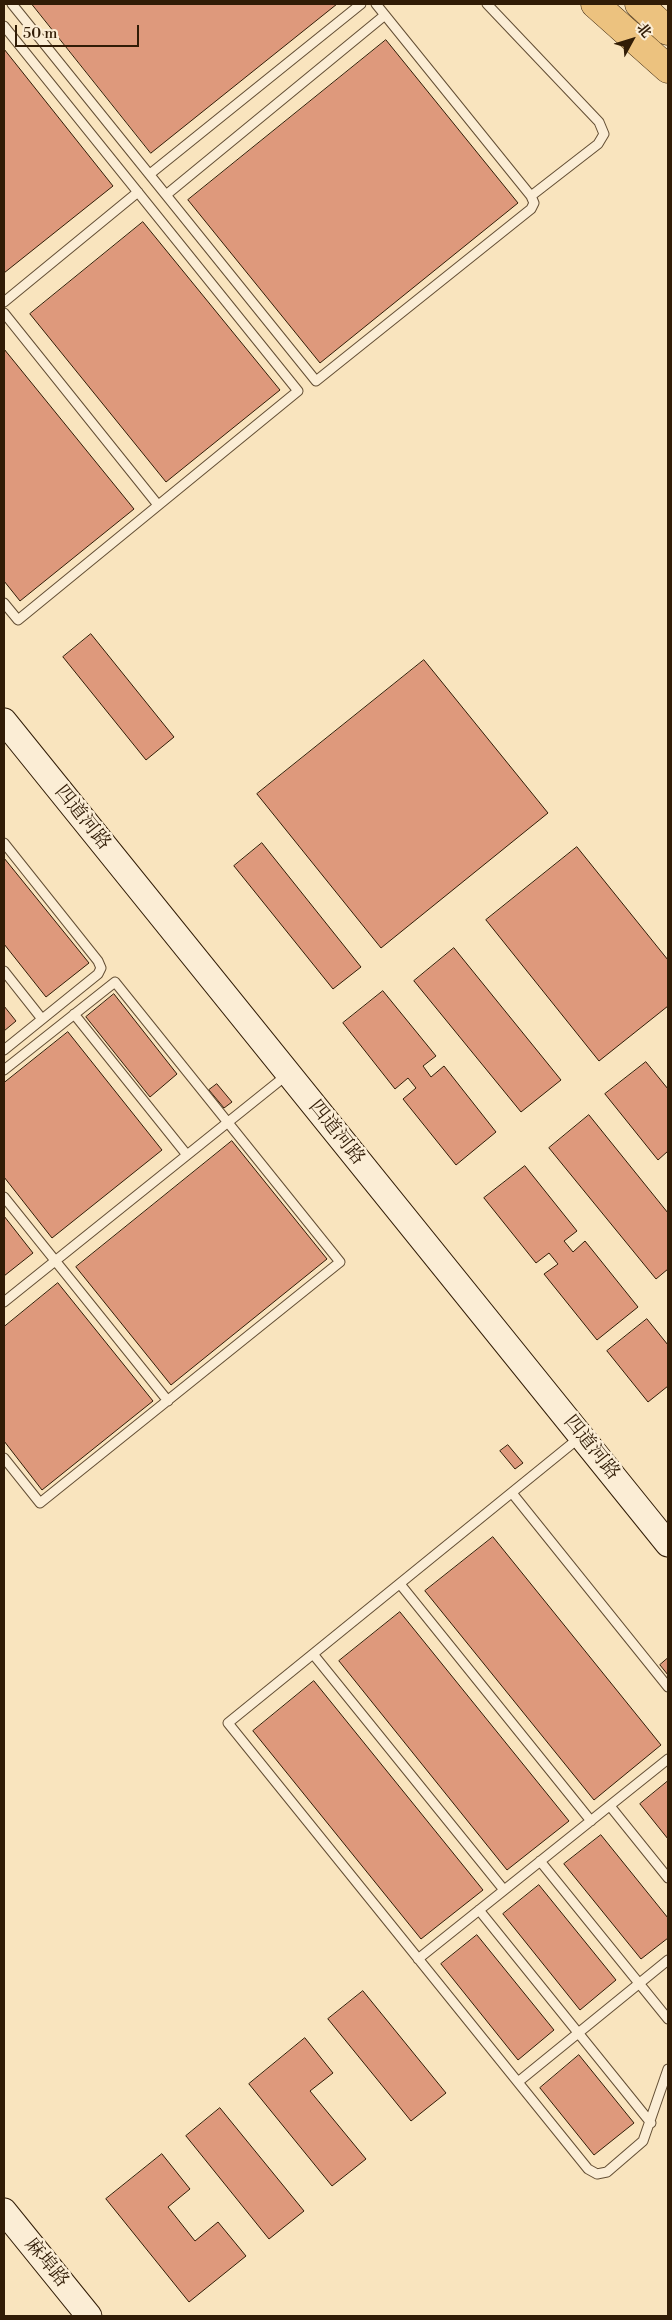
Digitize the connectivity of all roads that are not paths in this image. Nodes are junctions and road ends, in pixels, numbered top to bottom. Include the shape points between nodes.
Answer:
1 (12, 4) edge
2 (361, 4) edge
3 (487, 4) edge
4 (595, 4) edge
5 (379, 5) edge
6 (645, 6) edge
7 (385, 16) junction
8 (4, 26) edge
9 (668, 31) edge
10 (668, 69) edge
11 (150, 174) junction
12 (138, 192) junction
13 (166, 195) junction
14 (531, 196) junction
15 (4, 302) edge
16 (4, 313) edge
17 (158, 505) junction
18 (4, 603) edge
19 (9, 731) edge
20 (4, 843) edge
21 (4, 971) edge
22 (74, 1014) junction
23 (42, 1019) junction
24 (4, 1050) edge
25 (4, 1070) edge
26 (288, 1074) junction
27 (228, 1122) junction
28 (187, 1155) junction
29 (4, 1197) edge
30 (55, 1261) junction
31 (4, 1302) edge
32 (168, 1401) junction
33 (582, 1436) junction
34 (4, 1458) edge
35 (512, 1493) junction
36 (668, 1544) edge
37 (400, 1584) junction
38 (313, 1654) junction
39 (668, 1687) edge
40 (668, 1759) edge
41 (610, 1806) junction
42 (591, 1821) junction
43 (540, 1861) junction
44 (668, 1878) edge
45 (504, 1890) junction
46 (479, 1910) junction
47 (418, 1959) junction
48 (668, 1960) edge
49 (639, 1984) junction
50 (668, 2019) edge
51 (578, 2033) junction
52 (668, 2069) edge
53 (518, 2082) junction
54 (651, 2123) junction
55 (4, 2211) edge
56 (89, 2316) edge

1 - 11 lane
2 - 11 lane
3 - 14 lane via 599,122 604,134 598,144
4 - 10 main road
5 - 7 lane
6 - 9 main road
7 - 13 lane
7 - 14 lane
8 - 12 lane
11 - 13 lane
12 - 15 lane
12 - 17 lane via 298,391
13 - 14 lane via 316,381 531,209 534,203
16 - 17 lane
17 - 18 lane via 18,620
19 - 26 street, 四道河路
20 - 23 lane via 102,968
21 - 23 lane
22 - 25 lane
22 - 27 lane via 115,982
22 - 28 lane
23 - 24 lane
26 - 27 lane
26 - 33 street, 四道河路
27 - 28 lane
27 - 32 lane via 340,1262
28 - 30 lane
29 - 30 lane
30 - 31 lane
30 - 32 lane
32 - 34 lane via 40,1504
33 - 35 lane
33 - 36 street, 四道河路
35 - 37 lane
35 - 39 lane
37 - 38 lane
37 - 42 lane
38 - 45 lane
38 - 47 lane via 228,1723
40 - 41 lane
41 - 42 lane
41 - 44 lane
42 - 43 lane
43 - 45 lane
43 - 49 lane
45 - 46 lane
46 - 47 lane
46 - 51 lane
47 - 53 lane
48 - 49 lane
49 - 50 lane
49 - 51 lane
51 - 53 lane
51 - 54 lane
52 - 54 lane
53 - 54 lane via 588,2169 597,2174 607,2172 637,2148
55 - 56 street, 麻埠路

